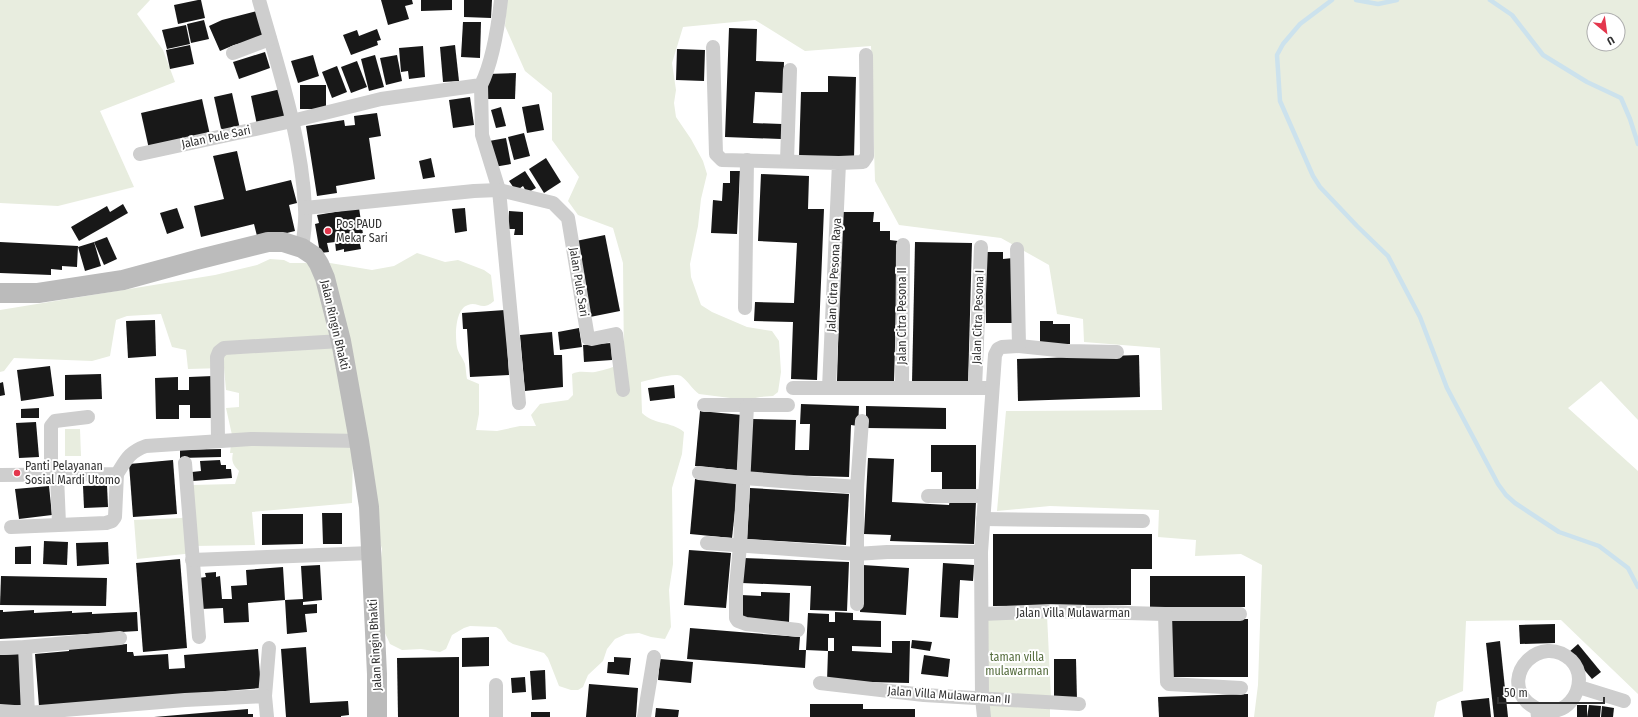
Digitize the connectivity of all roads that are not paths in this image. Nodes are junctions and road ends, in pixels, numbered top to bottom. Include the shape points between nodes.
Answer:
1 (259, 0) edge
2 (501, 0) edge
3 (270, 39) junction
4 (713, 47) dead end
5 (233, 54) dead end
6 (866, 55) dead end
7 (790, 70) dead end
8 (481, 85) junction
9 (292, 121) junction
10 (140, 154) dead end
11 (747, 160) junction
12 (787, 161) junction
13 (839, 163) junction
14 (499, 190) junction
15 (305, 208) junction
16 (903, 245) dead end
17 (981, 246) dead end
18 (302, 248) junction
19 (1017, 249) dead end
20 (0, 293) edge
21 (745, 308) dead end
22 (341, 341) junction
23 (1019, 346) junction
24 (1117, 352) dead end
25 (902, 387) junction
26 (793, 388) dead end
27 (829, 388) junction
28 (975, 388) junction
29 (992, 388) junction
30 (623, 390) dead end
31 (518, 403) dead end
32 (704, 405) dead end
33 (788, 405) dead end
34 (747, 406) junction
35 (88, 417) dead end
36 (862, 420) dead end
37 (218, 441) junction
38 (359, 441) junction
39 (185, 463) dead end
40 (699, 473) dead end
41 (117, 474) junction
42 (0, 475) edge
43 (54, 476) junction
44 (744, 478) junction
45 (857, 487) junction
46 (928, 496) dead end
47 (984, 496) junction
48 (983, 519) junction
49 (1143, 521) dead end
50 (59, 524) junction
51 (11, 527) dead end
52 (707, 543) dead end
53 (740, 546) junction
54 (981, 552) junction
55 (371, 553) junction
56 (856, 554) junction
57 (192, 560) junction
58 (857, 604) dead end
59 (982, 614) junction
60 (1165, 614) junction
61 (1240, 614) dead end
62 (798, 630) dead end
63 (120, 638) dead end
64 (199, 638) dead end
65 (0, 648) edge
66 (25, 648) junction
67 (269, 648) dead end
68 (654, 657) dead end
69 (820, 683) dead end
70 (496, 685) dead end
71 (1579, 687) junction
72 (1241, 688) dead end
73 (265, 696) junction
74 (982, 698) junction
75 (1624, 702) dead end
76 (1079, 704) dead end
77 (0, 712) edge
78 (28, 713) junction
79 (1538, 713) edge
80 (267, 717) edge
81 (377, 717) edge
82 (496, 717) edge
83 (644, 717) edge
84 (984, 717) edge

1 - 3 street
2 - 8 street via 499,22
3 - 5 street
3 - 9 street
4 - 11 street via 716,154 722,160
6 - 13 street via 867,156 863,162
7 - 12 street
8 - 9 street, Jalan Pule Sari via 381,99
8 - 14 street via 482,135
9 - 10 street, Jalan Pule Sari
9 - 15 street via 301,166
11 - 12 street
11 - 21 street
12 - 13 street
13 - 27 street, Jalan Citra Pesona Raya
14 - 15 street, Jalan Pule Sari
14 - 30 street, Jalan Pule Sari via 553,203 568,218 588,338 616,334
14 - 31 street
15 - 18 street
16 - 25 street, Jalan Citra Pesona II
17 - 28 street, Jalan Citra Pesona I
18 - 20 street, Jalan Ringin Bhakti via 283,242 268,242 123,280 38,293
18 - 22 street, Jalan Ringin Bhakti via 314,256 325,278
19 - 23 street
22 - 37 street via 224,348 219,352
22 - 38 street, Jalan Ringin Bhakti
23 - 24 street via 1067,351
23 - 29 street via 998,349 995,355
25 - 27 street
25 - 28 street
26 - 27 street
28 - 29 street
29 - 47 street
32 - 34 street
33 - 34 street
34 - 44 street
35 - 43 street via 53,422 51,426
36 - 45 street
37 - 38 street
37 - 41 street via 181,442 141,448 129,454
38 - 55 street, Jalan Ringin Bhakti via 369,507
39 - 57 street
40 - 44 street
41 - 43 street
41 - 50 street via 115,517 112,521
42 - 43 street
43 - 50 street
44 - 45 street
44 - 53 street
45 - 56 street
46 - 47 street
47 - 48 street
48 - 49 street
48 - 54 street
50 - 51 street
52 - 53 street
53 - 56 street
53 - 62 street via 735,612 738,621
54 - 56 street
54 - 59 street
55 - 57 street
55 - 81 street, Jalan Ringin Bhakti
56 - 58 street
57 - 64 street
59 - 60 street, Jalan Villa Mulawarman via 1051,611
59 - 74 street
60 - 61 street, Jalan Villa Mulawarman
60 - 72 street via 1169,684
63 - 66 street
65 - 66 street
66 - 78 street
67 - 73 street
68 - 83 street
69 - 74 street, Jalan Villa Mulawarman II via 924,695
70 - 82 street
71 - 75 street
71 - 79 street via 1574,699 1563,708
71 - 79 street via 1579,674 1574,663 1565,654 1554,650 1541,651 1530,657 1522,667 1520,691
73 - 78 street
73 - 80 street
74 - 76 street, Jalan Villa Mulawarman II
74 - 84 street
77 - 78 street

